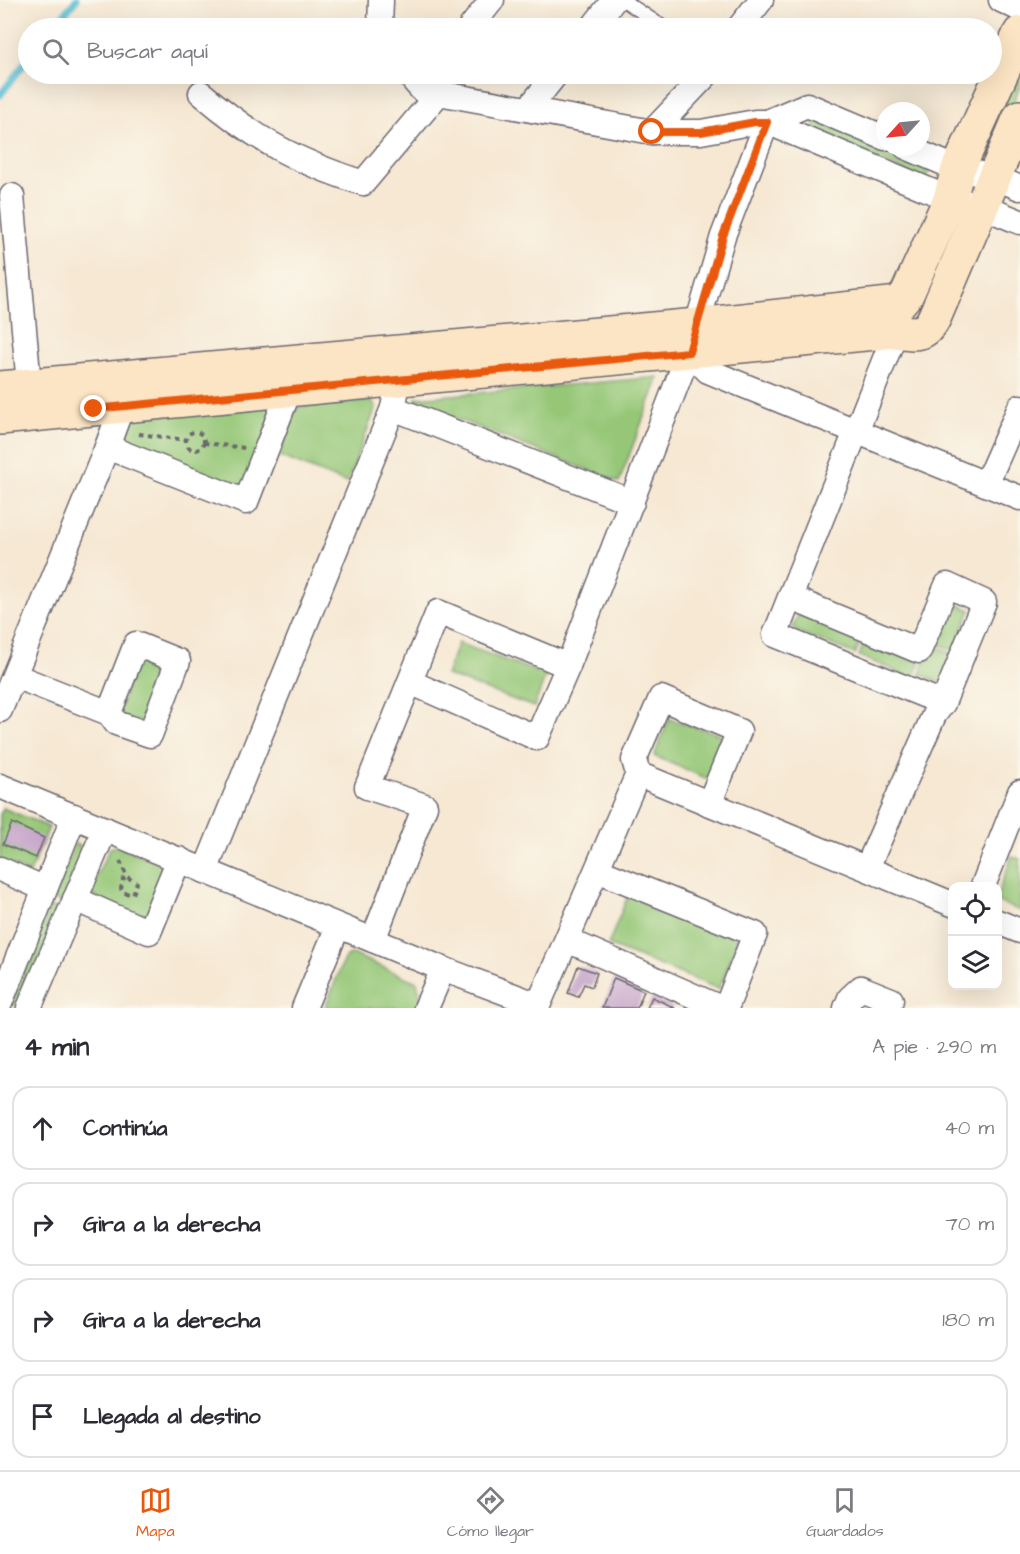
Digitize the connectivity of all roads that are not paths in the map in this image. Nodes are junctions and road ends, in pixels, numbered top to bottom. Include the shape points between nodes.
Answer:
1 (381, 0) edge
2 (492, 0) edge
3 (614, 0) edge
4 (623, 0) edge
5 (761, 0) edge
6 (1002, 0) edge
7 (1020, 9) edge
8 (380, 18) edge
9 (478, 18) edge
10 (600, 18) edge
11 (649, 18) edge
12 (747, 18) edge
13 (1020, 33) edge
14 (425, 84) edge
15 (430, 84) edge
16 (548, 84) edge
17 (698, 84) edge
18 (201, 93) dead end
19 (529, 108) junction
20 (1020, 117) edge
21 (767, 122) junction
22 (652, 132) junction
23 (876, 134) edge
24 (922, 156) edge
25 (981, 188) edge
26 (12, 196) dead end
27 (1020, 222) edge
28 (897, 317) junction
29 (693, 339) junction
30 (399, 380) junction
31 (14, 387) edge
32 (289, 391) junction
33 (124, 405) junction
34 (1020, 407) edge
35 (0, 418) edge
36 (855, 432) junction
37 (107, 447) junction
38 (986, 484) junction
39 (1020, 498) edge
40 (632, 502) junction
41 (791, 598) junction
42 (568, 666) junction
43 (15, 676) junction
44 (410, 682) junction
45 (943, 703) junction
46 (0, 710) edge
47 (109, 713) dead end
48 (638, 774) junction
49 (1, 789) edge
50 (1020, 792) edge
51 (709, 804) junction
52 (74, 816) junction
53 (105, 829) junction
54 (1010, 845) edge
55 (179, 859) junction
56 (867, 868) junction
57 (0, 869) edge
58 (597, 870) junction
59 (205, 871) junction
60 (986, 882) edge
61 (45, 889) junction
62 (75, 899) junction
63 (948, 902) edge
64 (1002, 924) edge
65 (338, 926) junction
66 (1020, 931) edge
67 (373, 940) junction
68 (567, 940) junction
69 (443, 969) junction
70 (0, 1003) edge
71 (706, 1005) edge
72 (537, 1007) edge
73 (29, 1008) edge
74 (304, 1008) edge
75 (426, 1008) edge
76 (726, 1008) edge
77 (846, 1008) edge
78 (888, 1008) edge

1 - 8 street
2 - 9 street
3 - 10 street
4 - 11 lane
5 - 12 street
6 - 7 street
13 - 25 street
14 - 18 street via 363,183 276,149
15 - 19 street
16 - 19 street
17 - 22 street
19 - 22 street
20 - 25 street
21 - 22 street via 701,132
21 - 23 street via 807,105
21 - 25 street
21 - 29 street via 723,236
24 - 25 street
25 - 27 street
25 - 28 street via 929,328 920,334
26 - 31 street
28 - 29 street
28 - 36 street
29 - 30 street
29 - 36 street via 708,371
29 - 40 street
30 - 32 street
30 - 33 street
30 - 40 street
30 - 59 street
31 - 33 street
32 - 33 street
32 - 37 street via 246,502
33 - 35 street
33 - 37 street
34 - 38 street
36 - 38 street
36 - 41 street
37 - 43 street
38 - 39 street
40 - 42 street
41 - 45 street via 775,635
41 - 45 street via 919,651 947,585 984,602
42 - 44 street via 438,612
42 - 44 street via 537,738
43 - 46 street
43 - 47 street
44 - 67 street via 367,787 425,806
45 - 56 street via 934,715
48 - 51 street
48 - 51 street via 634,760 661,698 739,731
48 - 58 street
49 - 52 street
50 - 54 street
51 - 56 street
52 - 53 street
52 - 61 street
53 - 55 street
53 - 62 street
54 - 60 street
55 - 59 street
55 - 62 street via 149,932
56 - 63 street
57 - 61 street
58 - 68 street
58 - 76 street via 755,934
59 - 65 street
61 - 70 street
62 - 73 street
64 - 66 street
65 - 67 street
65 - 74 street
67 - 69 street
68 - 71 street
68 - 72 street
69 - 72 street
69 - 75 street
77 - 78 street via 861,988 891,1000

